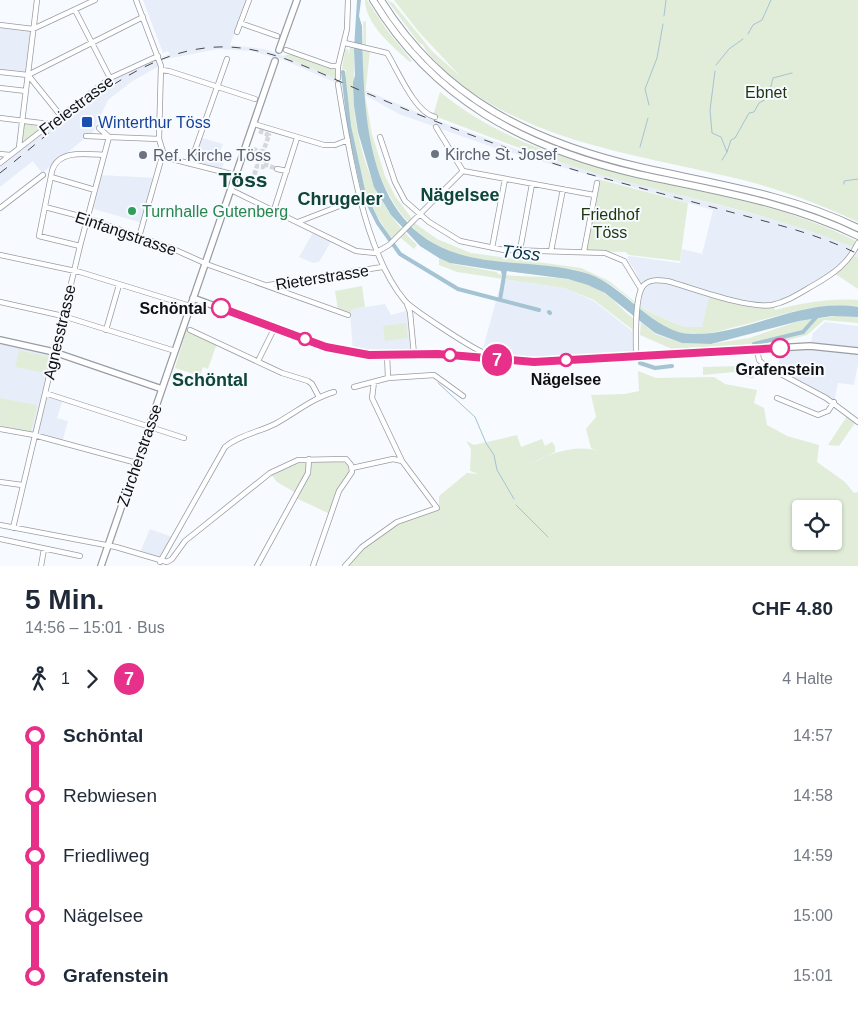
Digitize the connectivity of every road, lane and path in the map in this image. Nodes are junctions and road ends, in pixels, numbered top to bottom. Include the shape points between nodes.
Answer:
1 (37, 0) edge
2 (95, 0) edge
3 (136, 0) edge
4 (249, 0) edge
5 (296, 0) edge
6 (348, 0) edge
7 (373, 0) edge
8 (381, 0) edge
9 (75, 10) junction
10 (143, 17) junction
11 (240, 23) junction
12 (0, 25) edge
13 (33, 29) junction
14 (237, 32) dead end
15 (276, 36) dead end
16 (92, 43) junction
17 (347, 43) junction
18 (282, 50) joint
19 (158, 56) junction
20 (227, 59) dead end
21 (275, 61) dead end
22 (338, 66) junction
23 (161, 70) junction
24 (0, 72) edge
25 (28, 75) junction
26 (110, 78) junction
27 (218, 86) junction
28 (0, 88) edge
29 (26, 90) junction
30 (255, 99) dead end
31 (61, 116) junction
32 (435, 117) dead end
33 (0, 118) edge
34 (22, 121) junction
35 (50, 124) junction
36 (256, 125) junction
37 (436, 127) dead end
38 (99, 128) dead end
39 (86, 136) dead end
40 (109, 137) junction
41 (380, 137) dead end
42 (297, 138) junction
43 (159, 140) junction
44 (348, 140) junction
45 (19, 147) junction
46 (0, 154) edge
47 (10, 155) junction
48 (104, 155) junction
49 (165, 156) junction
50 (0, 163) edge
51 (190, 164) junction
52 (277, 169) tunnel mouth
53 (463, 170) junction
54 (287, 171) junction
55 (42, 175) dead end
56 (235, 175) junction
57 (51, 177) junction
58 (505, 179) junction
59 (597, 182) dead end
60 (532, 184) junction
61 (95, 190) junction
62 (231, 190) junction
63 (562, 190) junction
64 (594, 195) junction
65 (360, 198) junction
66 (45, 207) junction
67 (0, 208) edge
68 (274, 210) junction
69 (419, 215) junction
70 (87, 218) junction
71 (298, 222) junction
72 (858, 228) edge
73 (858, 236) edge
74 (139, 237) junction
75 (858, 244) edge
76 (80, 246) junction
77 (492, 248) junction
78 (520, 250) junction
79 (551, 251) junction
80 (584, 251) junction
81 (378, 252) junction
82 (0, 255) edge
83 (205, 263) junction
84 (382, 267) junction
85 (74, 270) junction
86 (119, 285) junction
87 (269, 285) junction
88 (641, 289) junction
89 (193, 298) junction
90 (0, 302) edge
91 (406, 302) junction
92 (190, 306) junction
93 (348, 315) dead end
94 (63, 316) junction
95 (275, 327) junction
96 (106, 330) junction
97 (190, 330) dead end
98 (0, 340) edge
99 (757, 349) junction
100 (175, 351) junction
101 (858, 351) edge
102 (54, 352) junction
103 (414, 354) junction
104 (387, 355) junction
105 (636, 355) junction
106 (486, 359) junction
107 (258, 361) junction
108 (388, 378) junction
109 (374, 382) junction
110 (354, 387) dead end
111 (162, 389) junction
112 (334, 392) dead end
113 (45, 393) junction
114 (463, 396) dead end
115 (319, 397) junction
116 (777, 398) dead end
117 (834, 402) junction
118 (858, 422) edge
119 (149, 426) junction
120 (0, 429) edge
121 (34, 435) junction
122 (184, 438) dead end
123 (309, 459) junction
124 (402, 461) junction
125 (137, 463) junction
126 (352, 468) junction
127 (0, 482) edge
128 (22, 484) junction
129 (0, 525) edge
130 (13, 528) junction
131 (0, 539) edge
132 (108, 545) junction
133 (44, 549) junction
134 (80, 556) dead end
135 (160, 562) junction
136 (41, 566) edge
137 (101, 566) edge
138 (257, 566) edge
139 (313, 566) edge
140 (345, 566) edge

1 - 13 street
2 - 9 street
3 - 10 street
4 - 11 street
5 - 18 main road
6 - 17 street
7 - 73 highway via 399,38 434,76 478,112 514,132 591,162 788,208
8 - 72 highway via 414,45 446,78 482,105 526,130 608,159 784,200
9 - 13 street
9 - 16 street
10 - 16 street
10 - 19 street
11 - 14 street
11 - 15 street
12 - 13 street
13 - 25 street
16 - 25 street
16 - 26 street
17 - 22 street
17 - 32 street via 387,53 426,114
18 - 22 street
19 - 23 street
19 - 26 street, Freiestrasse
20 - 27 street
21 - 36 main road, Zürcherstrasse
22 - 44 street
23 - 27 street
23 - 43 street
24 - 25 street
25 - 29 street
25 - 31 street
26 - 31 street, Freiestrasse
27 - 30 street
27 - 51 street
28 - 29 street
29 - 34 street
31 - 35 street, Freiestrasse
33 - 34 street
34 - 35 street
34 - 45 street
35 - 45 street, Freiestrasse
36 - 42 street
36 - 56 main road, Zürcherstrasse
37 - 53 street
38 - 40 street
39 - 40 street
40 - 43 street
40 - 48 street, Agnesstrasse
41 - 69 street via 402,197
42 - 44 street via 335,145
42 - 54 street
43 - 49 street
44 - 65 street
45 - 47 street, Freiestrasse
46 - 47 street
47 - 50 street, Freiestrasse
48 - 57 street via 66,156 54,165
48 - 61 street, Agnesstrasse
49 - 51 street
49 - 74 street via 161,160
51 - 56 street
52 - 54 street
53 - 58 street
53 - 69 street
54 - 68 street
55 - 67 street
56 - 62 main road, Zürcherstrasse
57 - 61 street
57 - 66 street
58 - 60 street
58 - 77 street
59 - 64 street
60 - 63 street
60 - 78 street
61 - 70 street, Agnesstrasse
62 - 68 street
62 - 83 main road, Zürcherstrasse
63 - 64 street
63 - 79 street
64 - 80 street
65 - 71 street
65 - 81 street
66 - 70 street, Einfangstrasse
66 - 76 street via 39,236
68 - 71 street
69 - 77 street via 460,242
69 - 81 street
70 - 74 street, Einfangstrasse
70 - 76 street, Agnesstrasse
71 - 81 street via 347,248
74 - 83 street, Einfangstrasse
75 - 88 street via 849,259 834,273 786,300 770,305 745,303 666,281 652,281
76 - 85 street, Agnesstrasse
77 - 78 street
78 - 79 street
79 - 80 street
80 - 88 street via 621,259
81 - 84 street
82 - 85 street
83 - 87 street, Rieterstrasse
83 - 89 main road, Zürcherstrasse
84 - 87 street, Rieterstrasse
84 - 91 street
85 - 86 street
85 - 94 street, Agnesstrasse
86 - 92 street
86 - 96 street
87 - 93 street
88 - 105 street
89 - 92 main road, Zürcherstrasse
89 - 95 main road
90 - 94 street
91 - 103 street
91 - 106 street via 482,352
92 - 100 main road, Zürcherstrasse
94 - 96 street
94 - 102 street, Agnesstrasse
95 - 104 main road via 338,350
95 - 107 street
96 - 100 street
97 - 107 street
98 - 102 main road
99 - 101 main road via 817,346
99 - 105 main road
99 - 117 street via 759,360 764,365
100 - 111 main road, Zürcherstrasse
102 - 111 main road
102 - 113 street, Agnesstrasse
103 - 104 main road
103 - 106 main road
104 - 108 street
105 - 106 main road via 534,362
107 - 115 street via 312,384
108 - 109 street
108 - 114 street via 434,375
109 - 110 street
109 - 124 street via 372,398
111 - 119 main road, Zürcherstrasse
112 - 115 street
113 - 119 street
113 - 121 street, Agnesstrasse
115 - 135 street via 225,447
116 - 117 street via 818,414 828,411
117 - 118 street
119 - 122 street
119 - 125 main road, Zürcherstrasse
120 - 121 street
121 - 125 street
121 - 128 street, Agnesstrasse
123 - 126 street via 346,460
123 - 135 street via 288,463 270,473 185,541 172,559
123 - 138 street via 308,473
124 - 126 street via 393,459
124 - 140 street via 437,508 397,522 362,547
125 - 132 main road, Zürcherstrasse
126 - 139 street via 336,496
127 - 128 street
128 - 130 street, Agnesstrasse
129 - 130 street
130 - 132 street
131 - 133 street
132 - 135 street
132 - 137 main road, Zürcherstrasse
133 - 134 street
133 - 136 street

